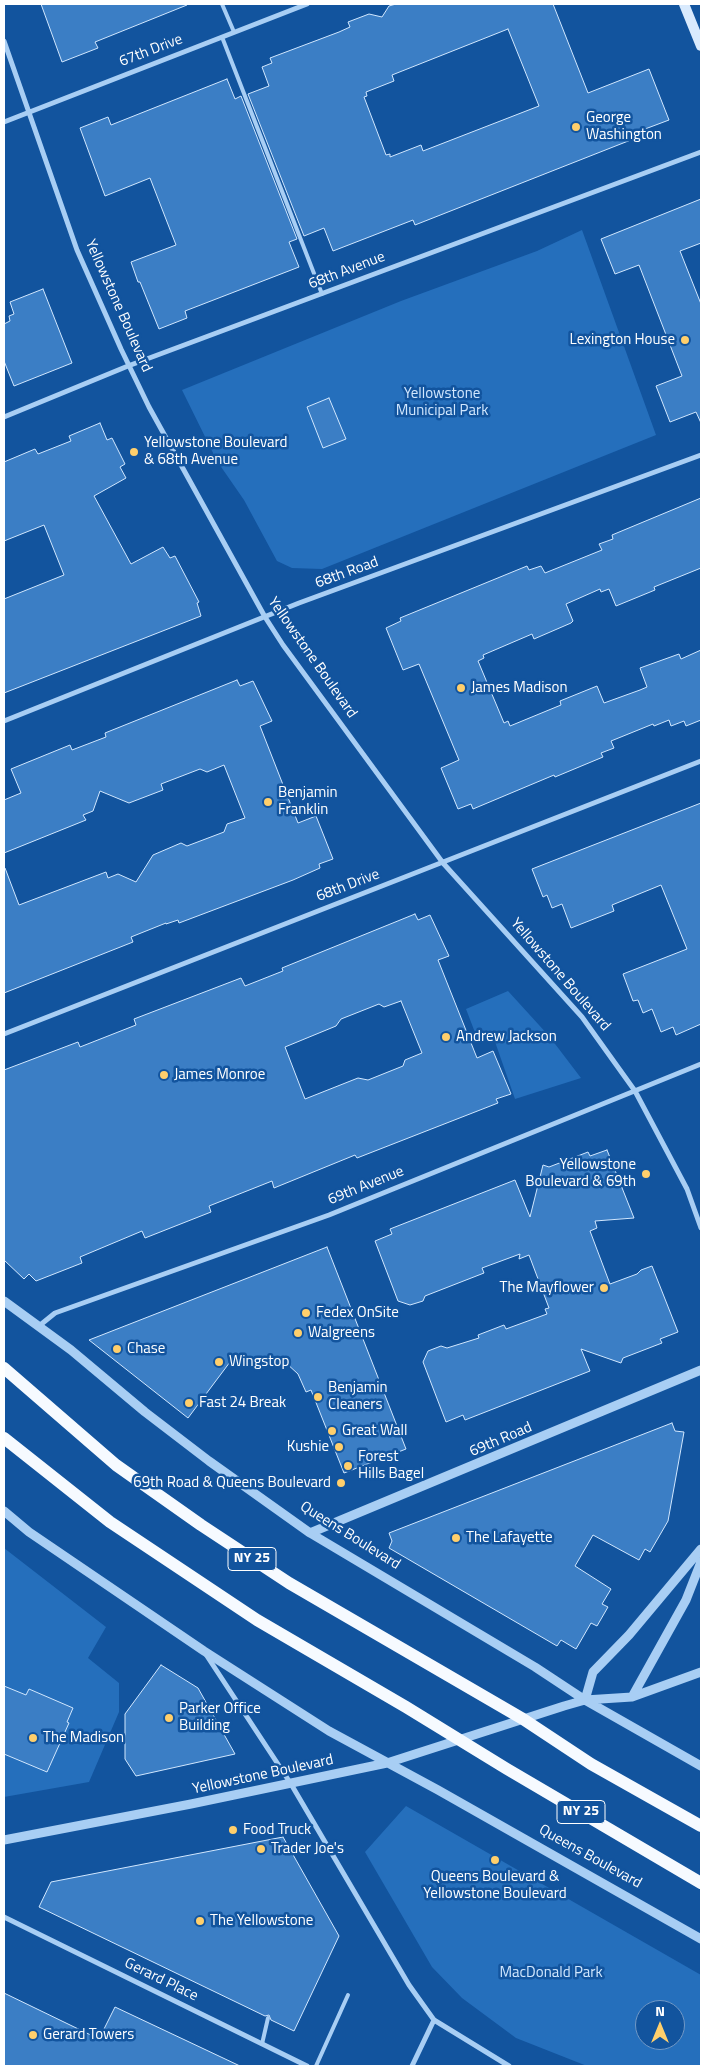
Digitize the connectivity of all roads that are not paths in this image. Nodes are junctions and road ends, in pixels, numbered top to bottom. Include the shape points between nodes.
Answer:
1 (222, 4) edge
2 (306, 4) edge
3 (684, 4) edge
4 (234, 32) junction
5 (222, 37) junction
6 (4, 41) edge
7 (701, 46) edge
8 (28, 112) junction
9 (4, 122) edge
10 (701, 152) edge
11 (322, 294) junction
12 (128, 366) junction
13 (4, 417) edge
14 (701, 455) edge
15 (264, 617) junction
16 (4, 721) edge
17 (701, 761) edge
18 (443, 863) junction
19 (4, 1034) edge
20 (701, 1064) edge
21 (635, 1091) junction
22 (701, 1228) edge
23 (4, 1301) edge
24 (39, 1326) junction
25 (4, 1368) edge
26 (701, 1370) edge
27 (4, 1438) edge
28 (4, 1511) edge
29 (310, 1533) junction
30 (701, 1549) edge
31 (701, 1562) edge
32 (204, 1651) junction
33 (701, 1672) edge
34 (632, 1697) junction
35 (584, 1700) junction
36 (523, 1719) junction
37 (461, 1740) junction
38 (387, 1763) junction
39 (701, 1766) edge
40 (291, 1784) junction
41 (701, 1826) edge
42 (4, 1840) edge
43 (701, 1883) edge
44 (4, 1917) edge
45 (701, 1939) edge
46 (348, 1995) dead end
47 (268, 2018) dead end
48 (434, 2020) junction
49 (262, 2044) junction
50 (307, 2066) edge
51 (316, 2066) edge
52 (412, 2066) edge
53 (509, 2066) edge

1 - 4 lane
2 - 4 street, 67th Drive
3 - 7 main road
4 - 5 street, 67th Drive
5 - 8 street, 67th Drive
5 - 11 lane
6 - 8 street, Yellowstone Boulevard
8 - 9 street, 67th Drive
8 - 12 street, Yellowstone Boulevard via 76,250
10 - 11 street, 68th Avenue
11 - 12 street, 68th Avenue
12 - 13 street, 68th Avenue
12 - 15 street, Yellowstone Boulevard
14 - 15 street, 68th Road
15 - 16 street, 68th Road
15 - 18 street, Yellowstone Boulevard
17 - 18 street, 68th Drive
18 - 19 street, 68th Drive
18 - 21 street, Yellowstone Boulevard via 582,1017
20 - 21 street, 69th Avenue
21 - 22 street, Yellowstone Boulevard via 688,1189
21 - 24 street, 69th Avenue via 329,1215 55,1313
23 - 24 street, Queens Boulevard
24 - 29 street, Queens Boulevard via 152,1418
25 - 36 main road, NY 25 via 116,1465 201,1526 289,1583
26 - 29 street, 69th Road
27 - 37 main road, NY 25 via 110,1522 257,1620
28 - 32 street, Queens Boulevard via 29,1532
29 - 35 street, Queens Boulevard via 535,1667
30 - 35 street via 630,1635 593,1672
31 - 34 street via 686,1600
32 - 38 street, Queens Boulevard via 329,1731
32 - 40 street, Queens Boulevard
33 - 34 street, Yellowstone Boulevard
34 - 35 street, Yellowstone Boulevard
35 - 36 street, Yellowstone Boulevard
35 - 39 street, Queens Boulevard
36 - 37 street, Yellowstone Boulevard
36 - 41 main road, NY 25 via 591,1764
37 - 38 street, Yellowstone Boulevard
37 - 43 main road, NY 25
38 - 40 street, Yellowstone Boulevard
38 - 45 street, Queens Boulevard
40 - 42 street, Yellowstone Boulevard
40 - 48 street, Queens Boulevard via 405,1977
44 - 49 street, Gerard Place
46 - 51 lane
47 - 49 lane
48 - 52 street
48 - 53 street, Queens Boulevard
49 - 50 street, Gerard Place

